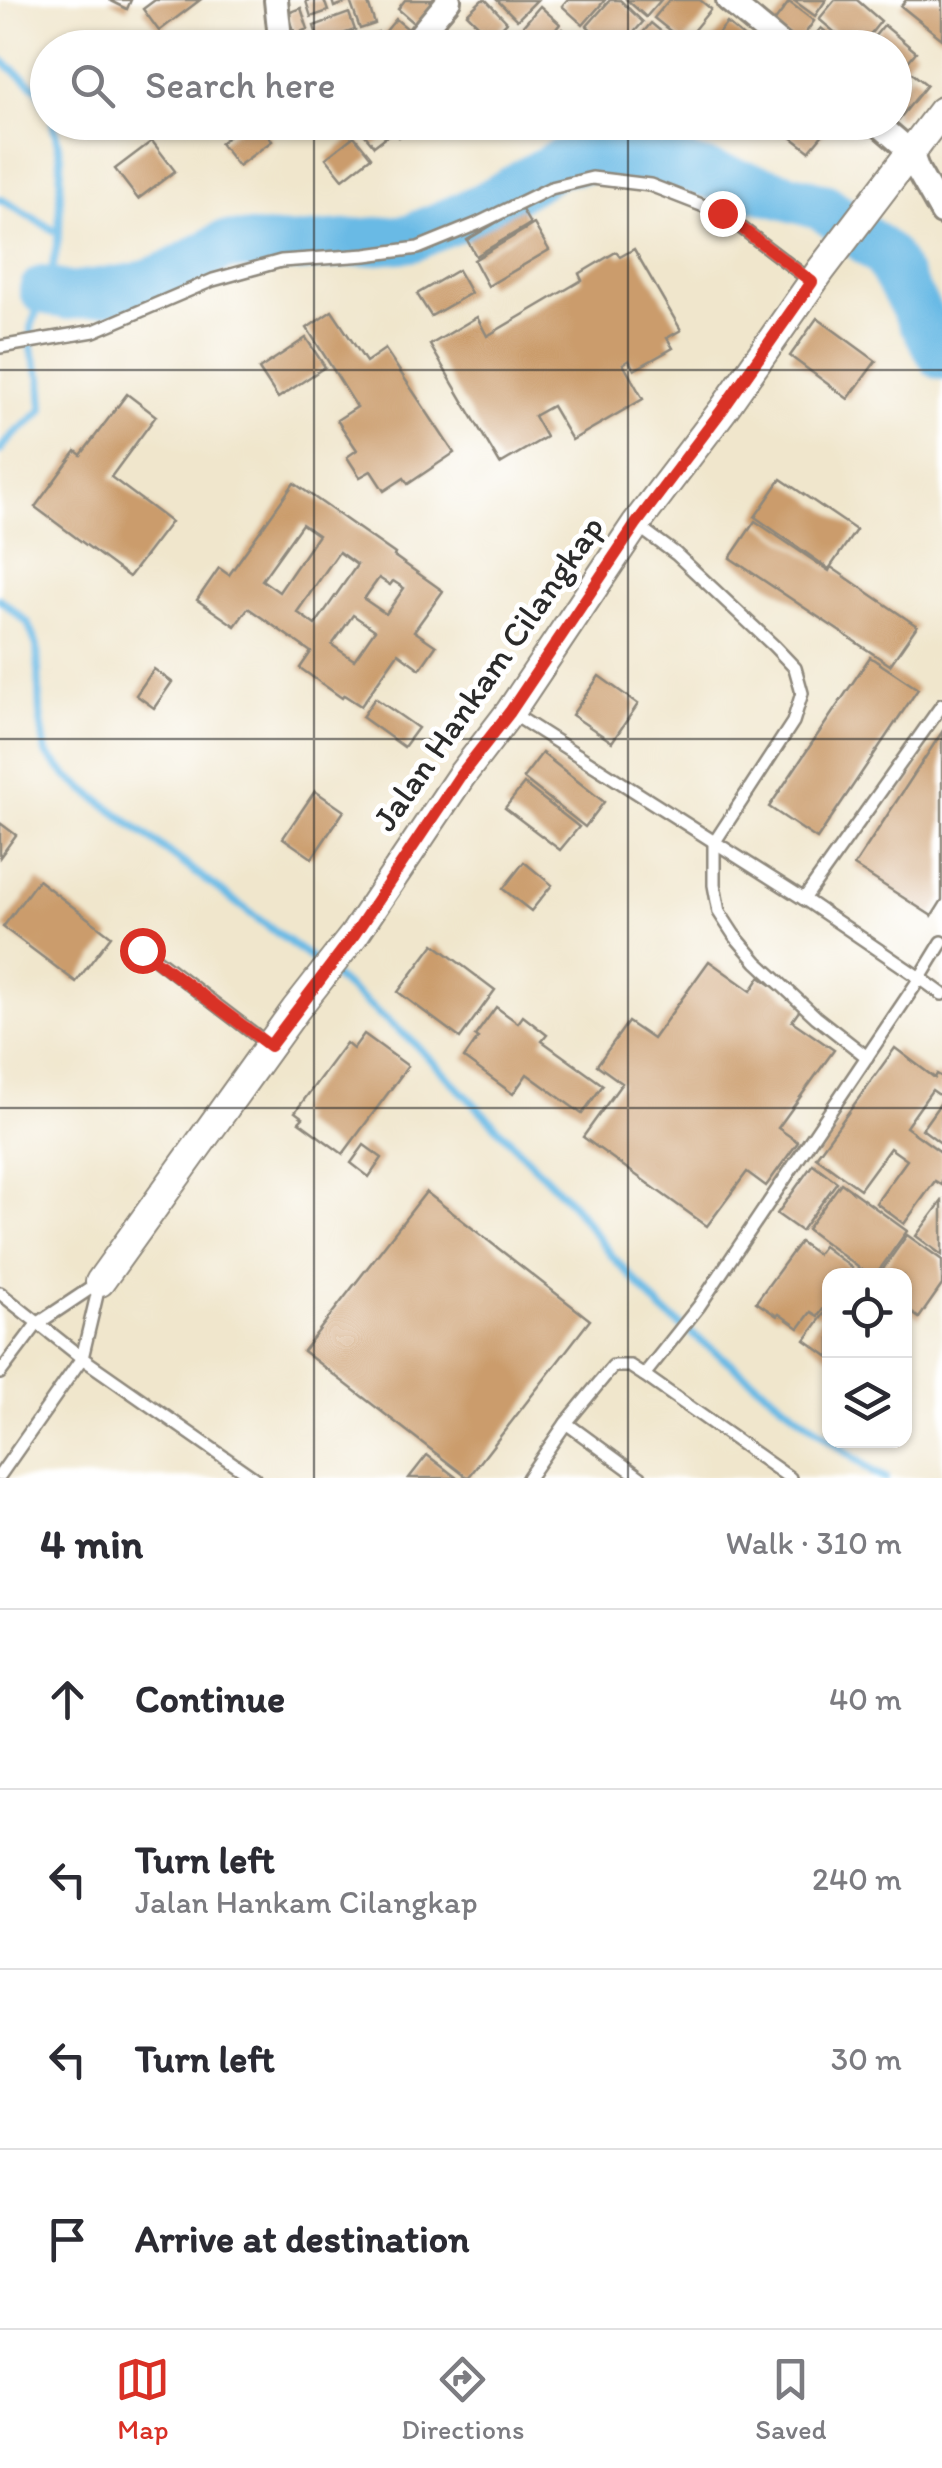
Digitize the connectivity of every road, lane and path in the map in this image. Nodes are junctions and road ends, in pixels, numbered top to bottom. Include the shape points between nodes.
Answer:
1 (276, 0) edge
2 (449, 0) edge
3 (728, 0) edge
4 (279, 30) edge
5 (423, 30) edge
6 (764, 30) edge
7 (942, 111) edge
8 (897, 140) edge
9 (911, 152) junction
10 (942, 213) edge
11 (817, 276) junction
12 (1, 346) edge
13 (636, 524) junction
14 (942, 705) edge
15 (510, 712) junction
16 (714, 843) junction
17 (804, 900) junction
18 (942, 942) edge
19 (142, 950) dead end
20 (920, 978) junction
21 (942, 994) edge
22 (270, 1046) junction
23 (866, 1057) junction
24 (100, 1282) junction
25 (0, 1293) edge
26 (37, 1324) junction
27 (82, 1358) junction
28 (0, 1373) edge
29 (644, 1375) junction
30 (566, 1422) junction
31 (0, 1475) edge
32 (254, 1478) edge
33 (528, 1478) edge
34 (641, 1478) edge
35 (790, 1478) edge

1 - 4 street
2 - 5 street
3 - 6 street
7 - 9 street, Jalan Hankam Cilangkap
8 - 9 street
9 - 10 street
9 - 11 street, Jalan Hankam Cilangkap
11 - 12 lane via 722,213 650,184 592,178 551,188 418,248 282,261 213,280 94,330
11 - 13 street, Jalan Hankam Cilangkap
13 - 15 street, Jalan Hankam Cilangkap
13 - 16 lane via 774,646 795,668 802,693 793,722
14 - 17 lane
15 - 16 lane
15 - 22 street, Jalan Hankam Cilangkap
16 - 17 lane
16 - 23 lane via 719,912 734,935
17 - 20 lane
18 - 20 lane
19 - 22 lane
20 - 21 lane
20 - 23 lane
22 - 24 street, Jalan Hankam Cilangkap
23 - 29 lane via 699,1306
24 - 26 lane
24 - 27 lane
25 - 26 lane
26 - 27 lane
26 - 28 lane
27 - 31 lane
27 - 32 lane
29 - 30 lane via 613,1366
29 - 35 lane
30 - 33 lane
30 - 34 lane

